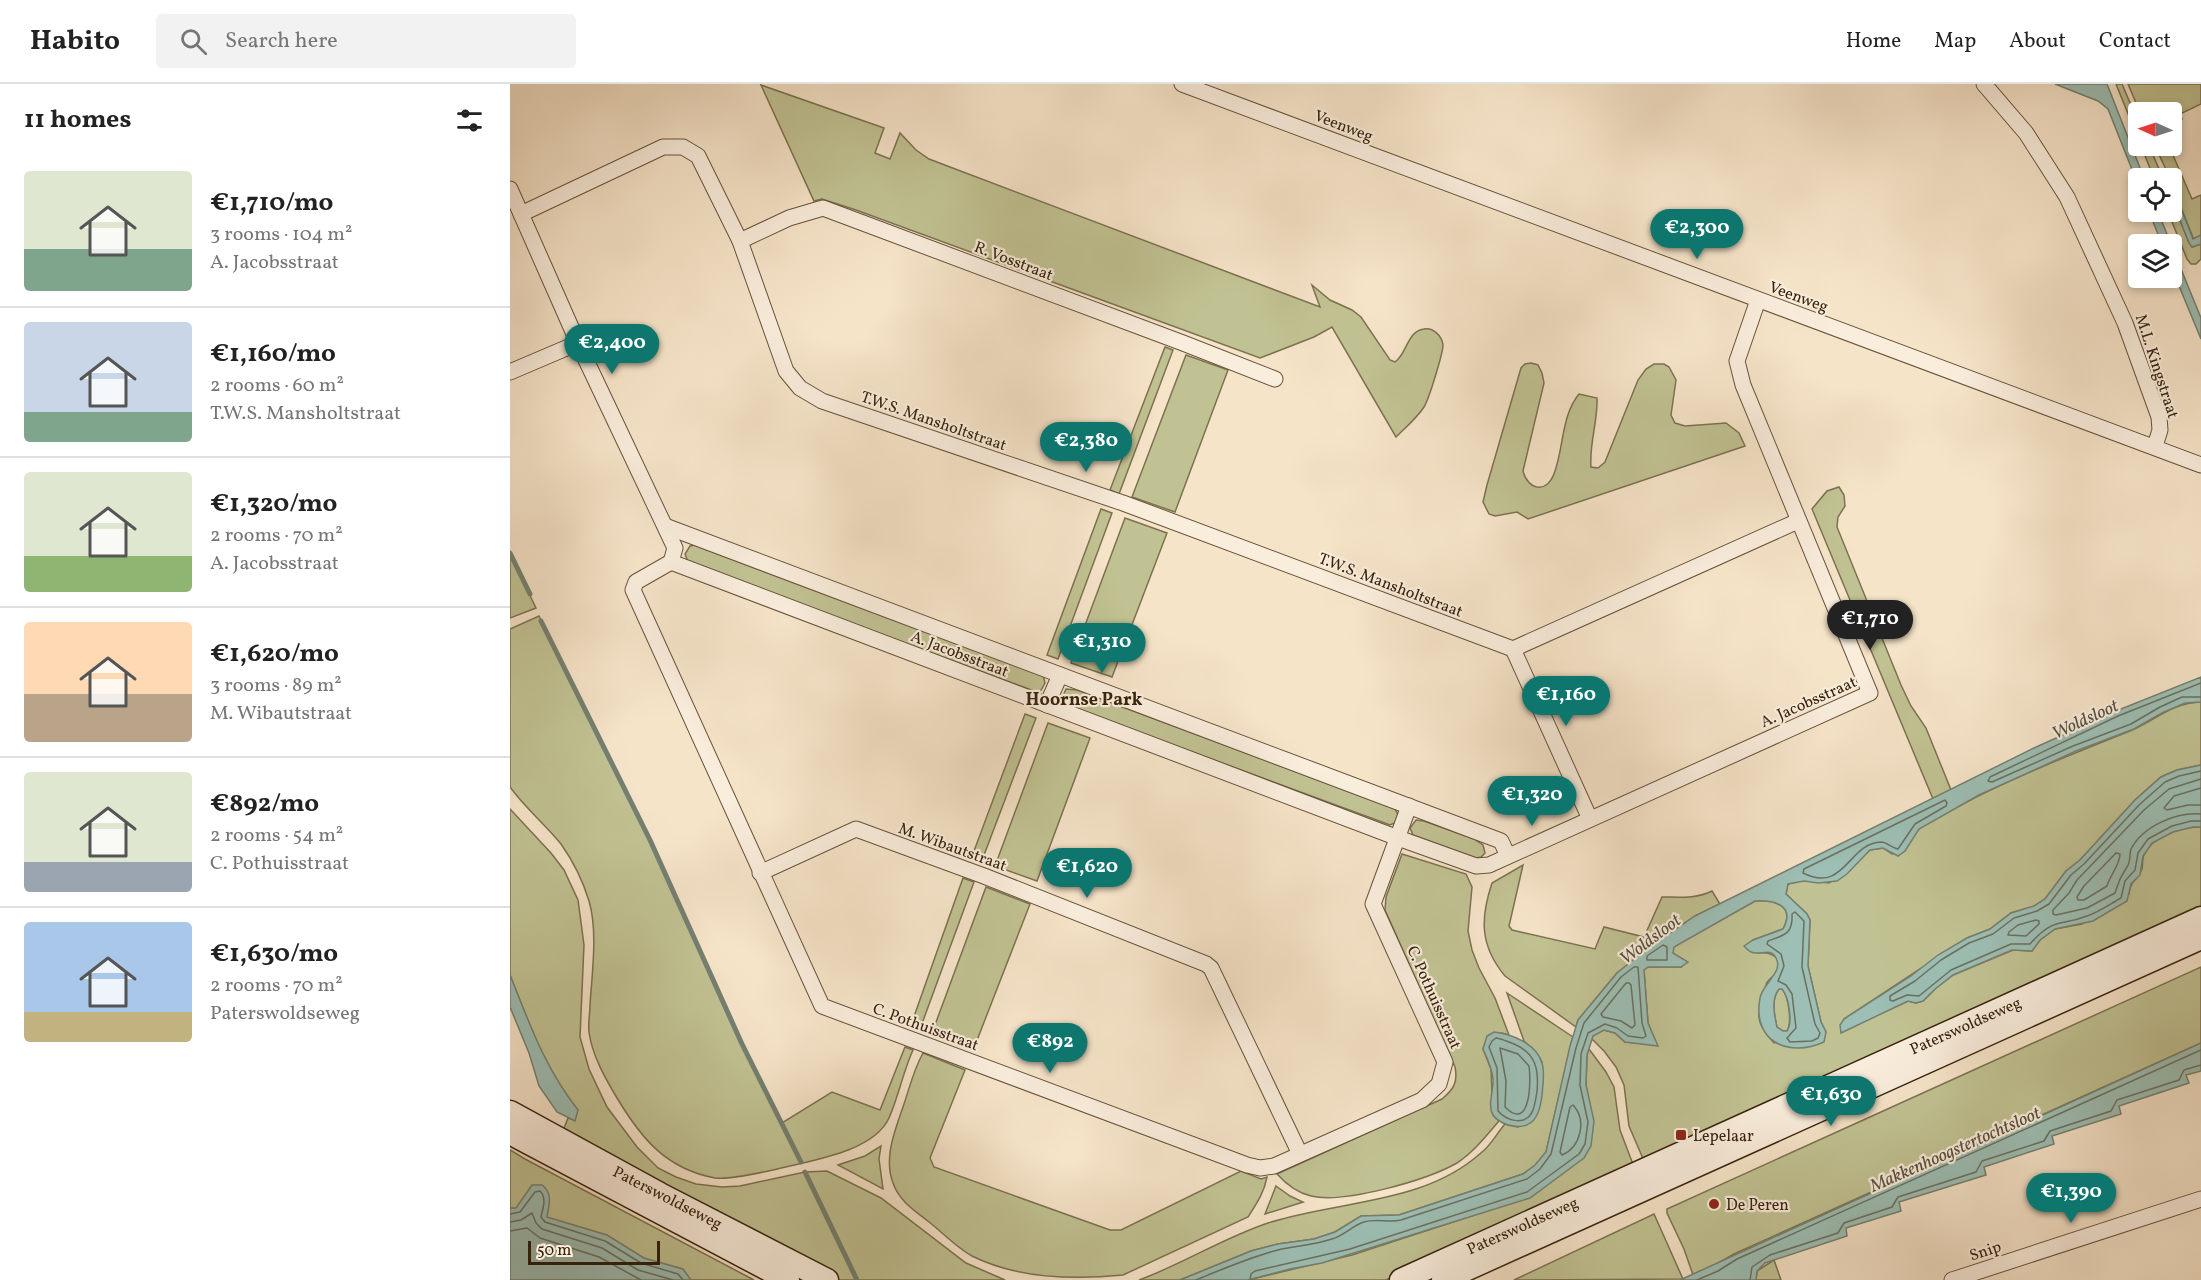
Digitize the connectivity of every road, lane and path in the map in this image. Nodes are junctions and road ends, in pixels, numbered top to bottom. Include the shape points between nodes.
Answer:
1 (1182, 84) edge
2 (1984, 84) edge
3 (510, 189) edge
4 (521, 214) junction
5 (740, 241) junction
6 (1758, 300) junction
7 (578, 343) junction
8 (510, 372) edge
9 (1275, 379) dead end
10 (2155, 446) junction
11 (2201, 465) edge
12 (1798, 521) junction
13 (664, 526) junction
14 (671, 562) junction
15 (1513, 649) junction
16 (1060, 675) junction
17 (1047, 705) junction
18 (1409, 806) junction
19 (1590, 819) junction
20 (1398, 838) junction
21 (1508, 855) junction
22 (760, 873) junction
23 (2201, 918) edge
24 (2201, 938) edge
25 (510, 1112) edge
26 (510, 1133) edge
27 (1299, 1154) junction
28 (2201, 1199) edge
29 (788, 1280) edge
30 (827, 1280) edge
31 (1401, 1280) edge
32 (1443, 1280) edge
33 (1952, 1280) edge

1 - 6 street, Veenweg
2 - 10 street, M.L. Kingstraat via 2026,133 2067,198 2125,323 2159,417
3 - 4 street
4 - 5 street, T.W.S. Mansholtstraat via 663,147 683,147 698,156
4 - 7 street
5 - 9 street, R. Vosstraat via 789,218 823,208
5 - 15 street, T.W.S. Mansholtstraat via 786,371 800,388 822,401 1123,503
6 - 10 street, Veenweg
6 - 12 street, A. Jacobsstraat via 1737,361
7 - 8 street
7 - 13 street
10 - 11 street, Veenweg
12 - 15 street
12 - 19 street, A. Jacobsstraat via 1870,693
13 - 14 street via 675,548
13 - 16 street, A. Jacobsstraat
14 - 17 street, A. Jacobsstraat
14 - 22 street, C. Pothuisstraat via 636,582 633,590
15 - 19 street
16 - 17 street
16 - 18 street, A. Jacobsstraat
17 - 20 street, A. Jacobsstraat
18 - 20 street, C. Pothuisstraat
18 - 21 street, A. Jacobsstraat via 1501,841
19 - 21 street, A. Jacobsstraat
20 - 21 street, A. Jacobsstraat via 1476,866 1489,865
20 - 27 street, C. Pothuisstraat via 1373,904 1445,1062 1439,1084 1422,1100
22 - 27 street, C. Pothuisstraat via 822,1006 1247,1165 1269,1168
22 - 27 street, M. Wibautstraat via 856,830 1206,964
23 - 31 main road, Paterswoldseweg
24 - 32 main road, Paterswoldseweg
25 - 30 main road, Paterswoldseweg
26 - 29 main road, Paterswoldseweg
28 - 33 street, Snip

